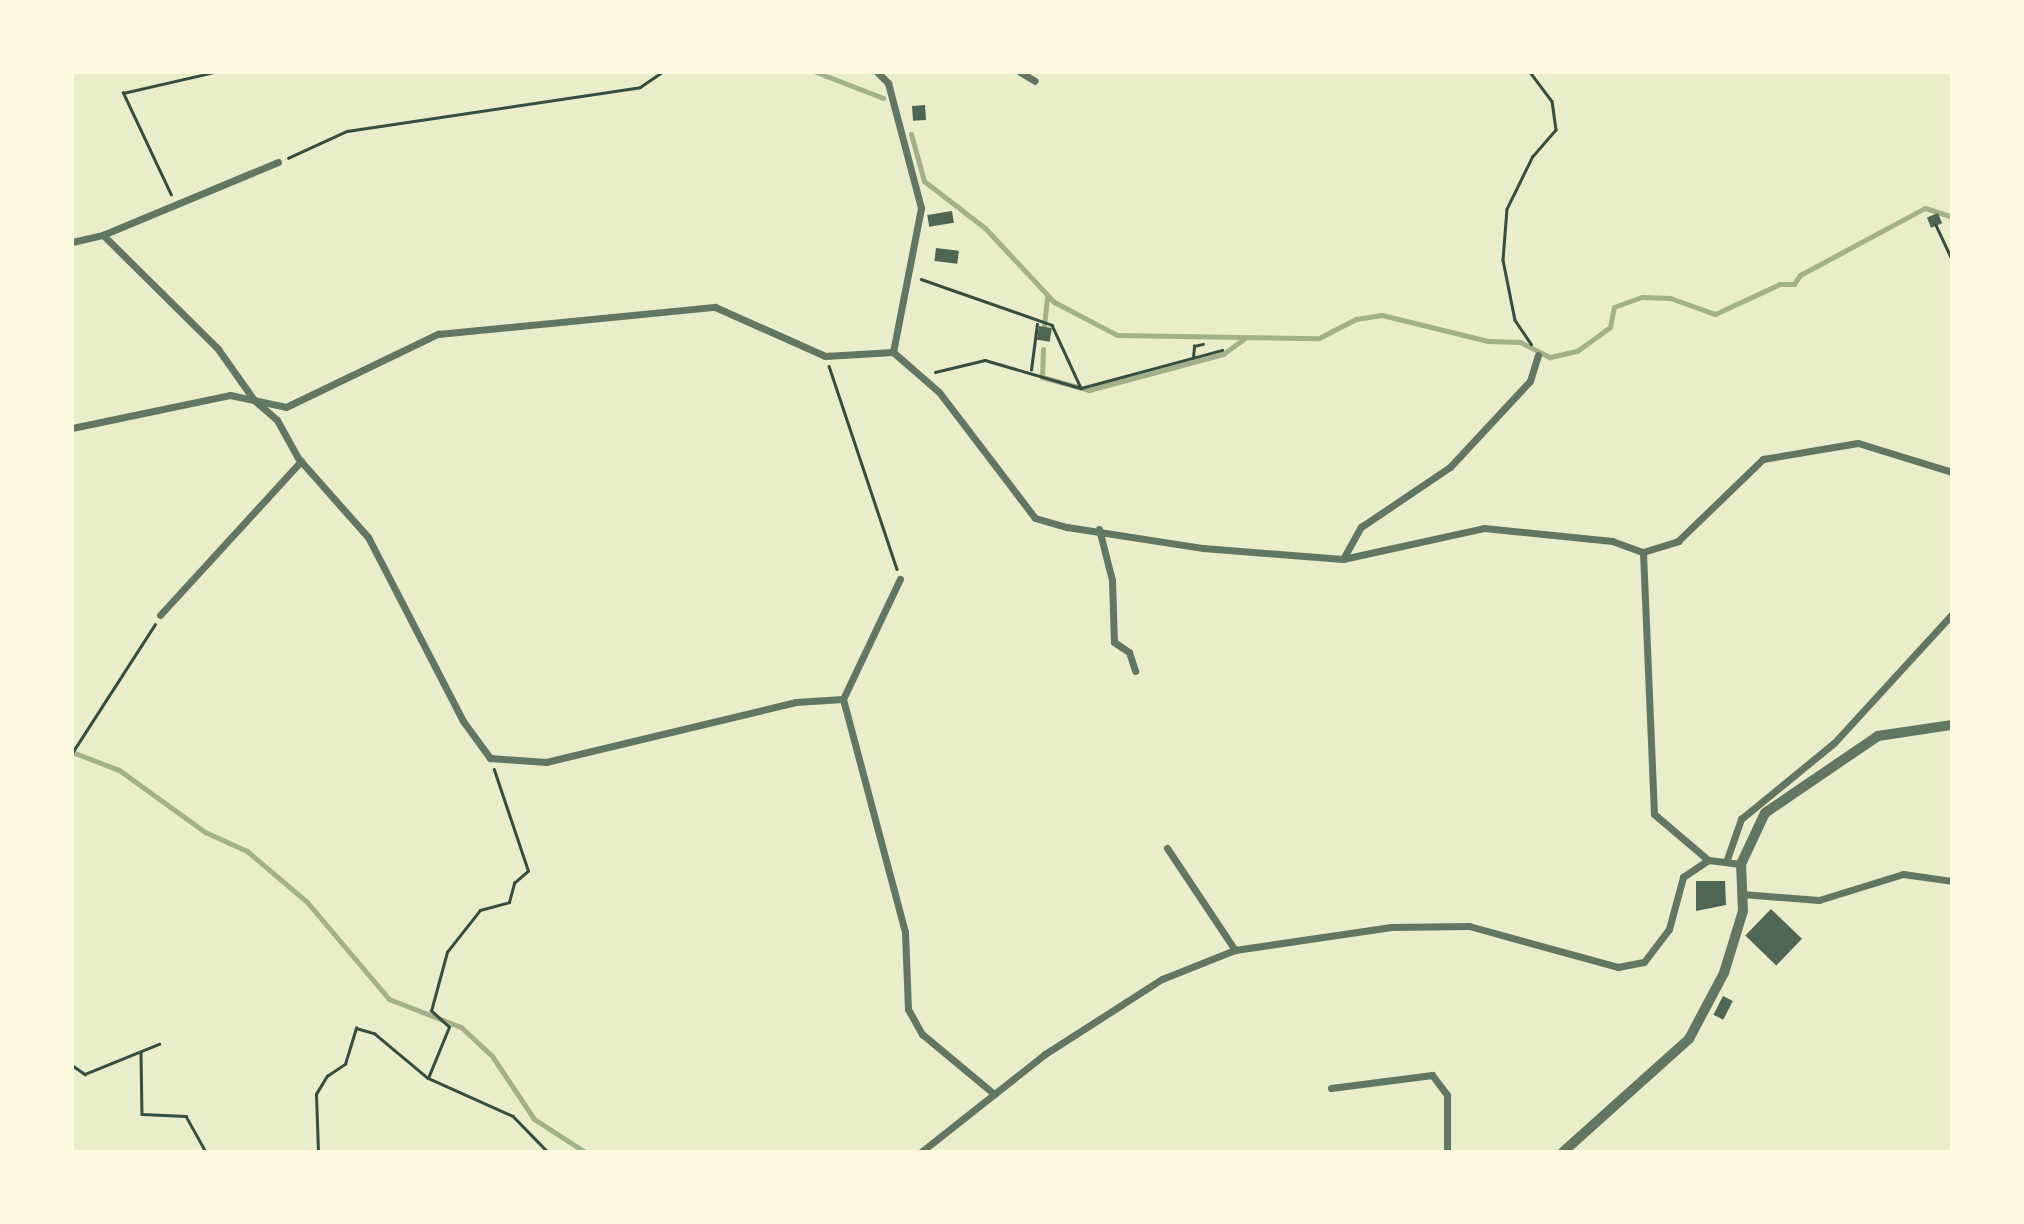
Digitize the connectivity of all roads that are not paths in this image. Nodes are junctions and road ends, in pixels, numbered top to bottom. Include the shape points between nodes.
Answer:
1 (877, 72) edge
2 (1020, 72) edge
3 (1035, 81) dead end
4 (278, 162) road end
5 (103, 235) junction
6 (72, 242) edge
7 (893, 352) junction
8 (1538, 355) dead end
9 (254, 400) junction
10 (72, 429) edge
11 (301, 461) junction
12 (1952, 472) edge
13 (1099, 529) junction
14 (1643, 552) junction
15 (1343, 559) junction
16 (900, 579) road end
17 (1952, 614) edge
18 (160, 615) road end
19 (1135, 671) dead end
20 (843, 699) junction
21 (1952, 725) edge
22 (1167, 848) dead end
23 (1709, 860) junction
24 (1726, 862) junction
25 (1741, 863) junction
26 (1952, 881) edge
27 (1742, 894) junction
28 (1235, 950) junction
29 (1331, 1088) dead end
30 (994, 1094) junction
31 (921, 1152) edge
32 (1447, 1152) edge
33 (1563, 1152) edge

1 - 7 street via 888,83 921,208
2 - 3 street
4 - 5 street
5 - 6 street
5 - 9 street via 219,349
7 - 9 street via 825,356 715,307 438,334 286,407
7 - 13 street via 923,379 1035,518
8 - 15 street via 1530,381 1450,467 1361,527
9 - 10 street via 230,395
9 - 11 street via 277,420
11 - 18 street
11 - 20 street via 368,537 463,721 490,758 546,762 784,704
12 - 14 street via 1858,443 1763,460 1678,541
13 - 15 street via 1203,548
13 - 19 street via 1112,580 1114,642 1129,652
14 - 15 street via 1612,541 1483,528
14 - 23 street via 1654,814
16 - 20 street
17 - 24 street via 1834,743 1741,819
20 - 30 street via 905,932 908,1009 922,1034
21 - 25 street via 1878,736 1809,780 1765,813
22 - 28 street
23 - 24 street
23 - 28 street via 1683,877 1669,929 1644,962 1618,967 1469,926 1391,927
24 - 25 street
25 - 27 street
26 - 27 street via 1903,874 1819,900
27 - 33 street via 1724,973 1689,1040
28 - 30 street via 1162,979
29 - 32 street via 1432,1075 1447,1095
30 - 31 street

